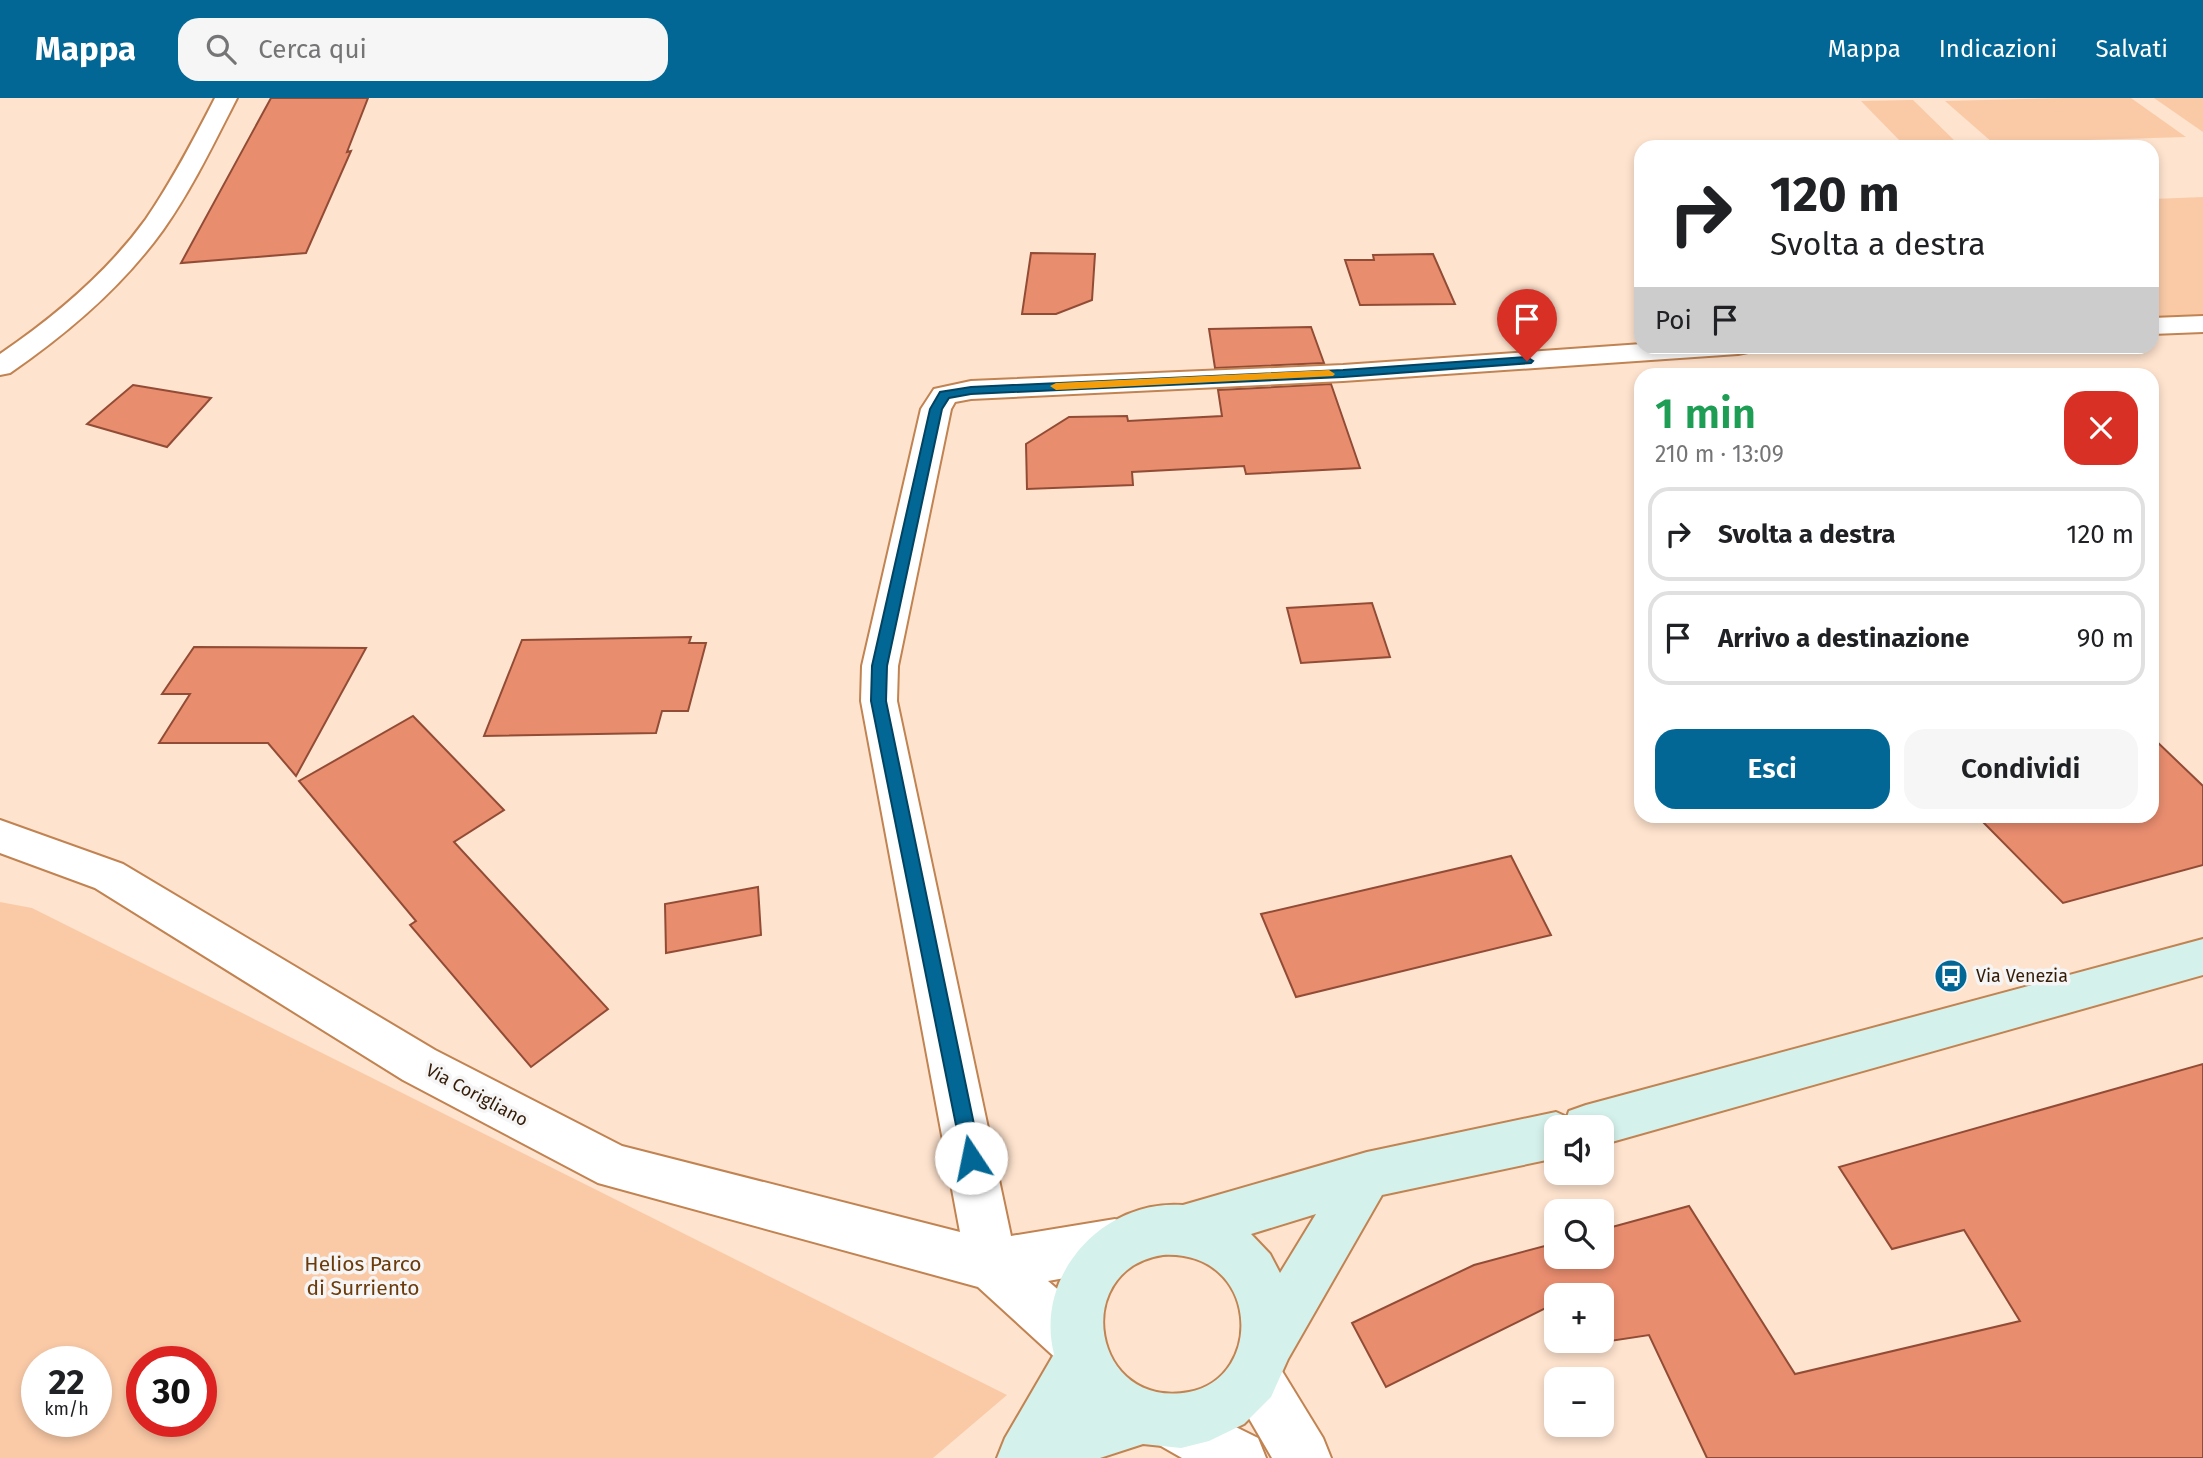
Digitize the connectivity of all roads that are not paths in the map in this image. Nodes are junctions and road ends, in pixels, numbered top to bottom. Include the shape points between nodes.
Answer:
1 (226, 98) edge
2 (2203, 324) edge
3 (2159, 326) edge
4 (1634, 353) edge
5 (0, 367) edge
6 (0, 836) edge
7 (2203, 957) edge
8 (1614, 1119) edge
9 (1544, 1138) edge
10 (1367, 1175) junction
11 (1185, 1229) junction
12 (1115, 1244) junction
13 (992, 1265) junction
14 (1081, 1349) junction
15 (1260, 1362) junction
16 (1157, 1420) junction
17 (1027, 1456) edge
18 (1238, 1458) edge
19 (1303, 1458) edge

1 - 5 street via 153,225 104,285
2 - 3 street
4 - 13 street via 944,395 936,409 880,666 878,701
6 - 13 street, Via Corigliano via 110,876 419,1065 615,1167
7 - 8 main road
9 - 10 main road
10 - 11 main road
10 - 15 main road
11 - 12 main road via 1161,1227
11 - 15 main road via 1214,1239 1238,1257 1256,1284 1266,1315
12 - 13 street
12 - 14 main road via 1083,1287 1078,1313
13 - 14 street
14 - 16 main road via 1096,1381 1116,1402
14 - 17 main road
15 - 16 main road via 1234,1402 1205,1419
15 - 19 street
16 - 17 main road
16 - 18 street

